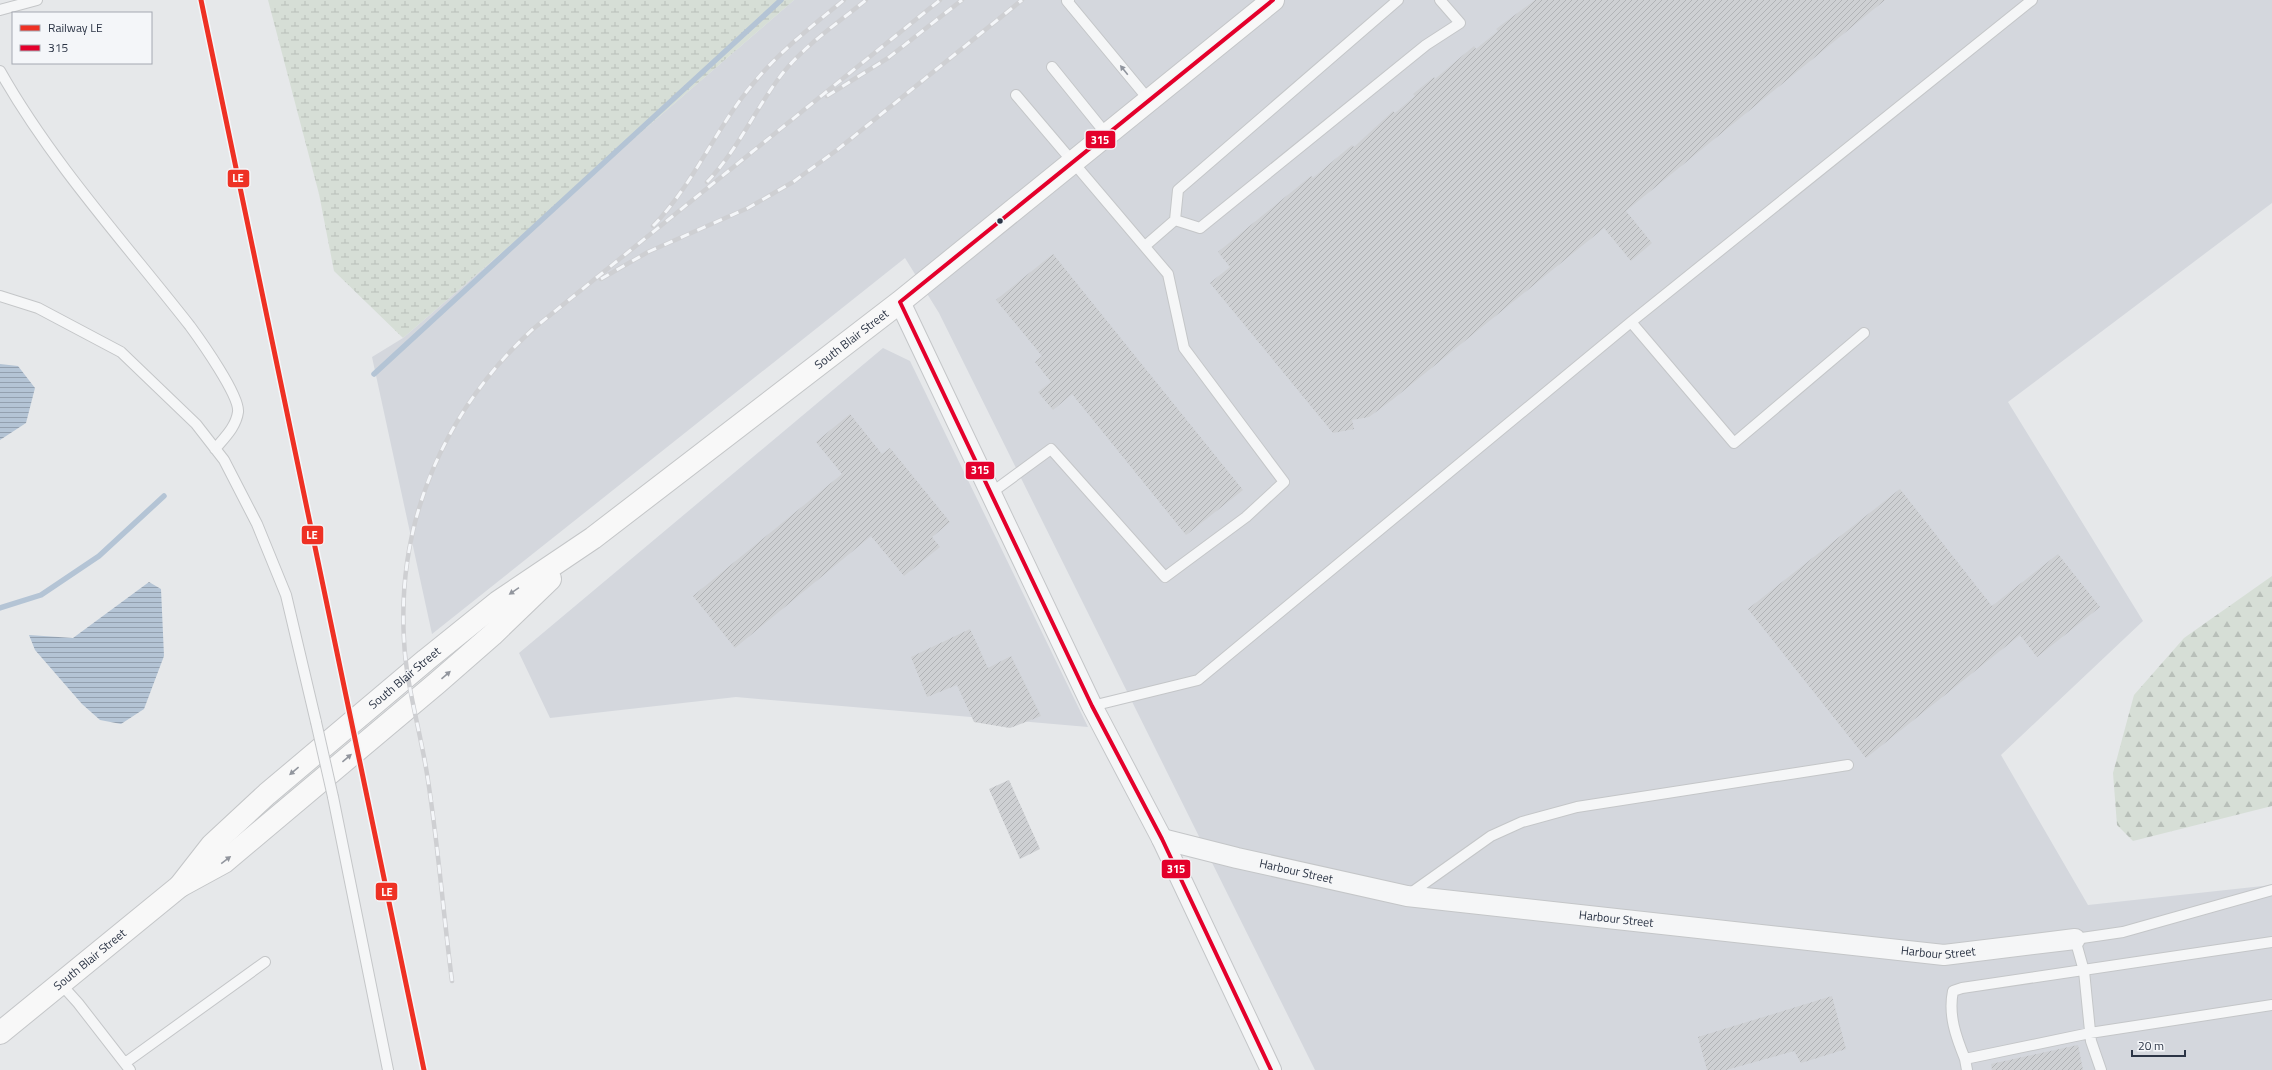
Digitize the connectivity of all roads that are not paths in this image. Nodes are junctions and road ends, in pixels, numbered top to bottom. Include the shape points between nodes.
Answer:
1 (37, 0) edge
2 (1068, 0) edge
3 (1273, 0) edge
4 (1398, 0) edge
5 (1440, 0) edge
6 (2032, 0) edge
7 (0, 10) edge
8 (1052, 67) dead end
9 (0, 71) edge
10 (1016, 95) dead end
11 (1149, 100) junction
12 (1107, 135) junction
13 (1072, 163) junction
14 (1175, 220) junction
15 (1145, 246) junction
16 (0, 296) edge
17 (900, 302) junction
18 (1631, 322) junction
19 (1864, 333) dead end
20 (215, 449) junction
21 (991, 493) junction
22 (1092, 706) junction
23 (1848, 765) dead end
24 (1162, 839) junction
25 (2272, 890) edge
26 (1407, 896) junction
27 (2075, 939) junction
28 (2272, 942) edge
29 (265, 962) dead end
30 (2084, 971) junction
31 (60, 984) junction
32 (2272, 1005) edge
33 (0, 1033) edge
34 (2090, 1033) junction
35 (1965, 1059) junction
36 (128, 1067) edge
37 (388, 1070) edge
38 (1271, 1070) edge
39 (1968, 1070) edge
40 (2101, 1070) edge

1 - 7 lane
11 -> 2 lane
3 - 11 street, South Blair Street
4 - 14 lane via 1178,190
5 - 14 lane via 1460,23 1426,45 1200,228
6 - 18 lane
8 - 12 lane
9 - 20 lane via 18,104 50,150 190,326 230,389 238,411 235,424
10 - 13 lane
11 - 12 street, South Blair Street
12 - 13 street, South Blair Street
13 - 15 lane
13 - 17 street, South Blair Street
14 - 15 lane
15 - 21 lane via 1168,274 1184,348 1284,482 1246,517 1165,577 1051,449
16 - 20 lane via 38,308 121,352 196,424
17 - 21 street
17 - 31 street, South Blair Street via 593,538 498,602 426,660 267,794 212,845 180,886
18 - 19 lane via 1734,443
18 - 22 lane via 1198,680
20 - 37 lane, bridge via 224,460 257,524 286,595 333,797
21 - 22 street
22 - 24 street
23 - 26 lane via 1577,807 1522,822 1491,836
24 - 26 street, Harbour Street
24 - 38 street
25 - 27 lane via 2123,932
26 - 27 street, Harbour Street via 1944,955
27 - 30 lane
28 - 30 lane
29 - 36 lane
30 - 34 lane
30 - 35 lane via 1953,991 1950,1006 1957,1039
31 - 33 street, South Blair Street
31 - 36 lane
32 - 34 lane
34 - 35 lane
34 - 40 lane
35 - 39 lane

